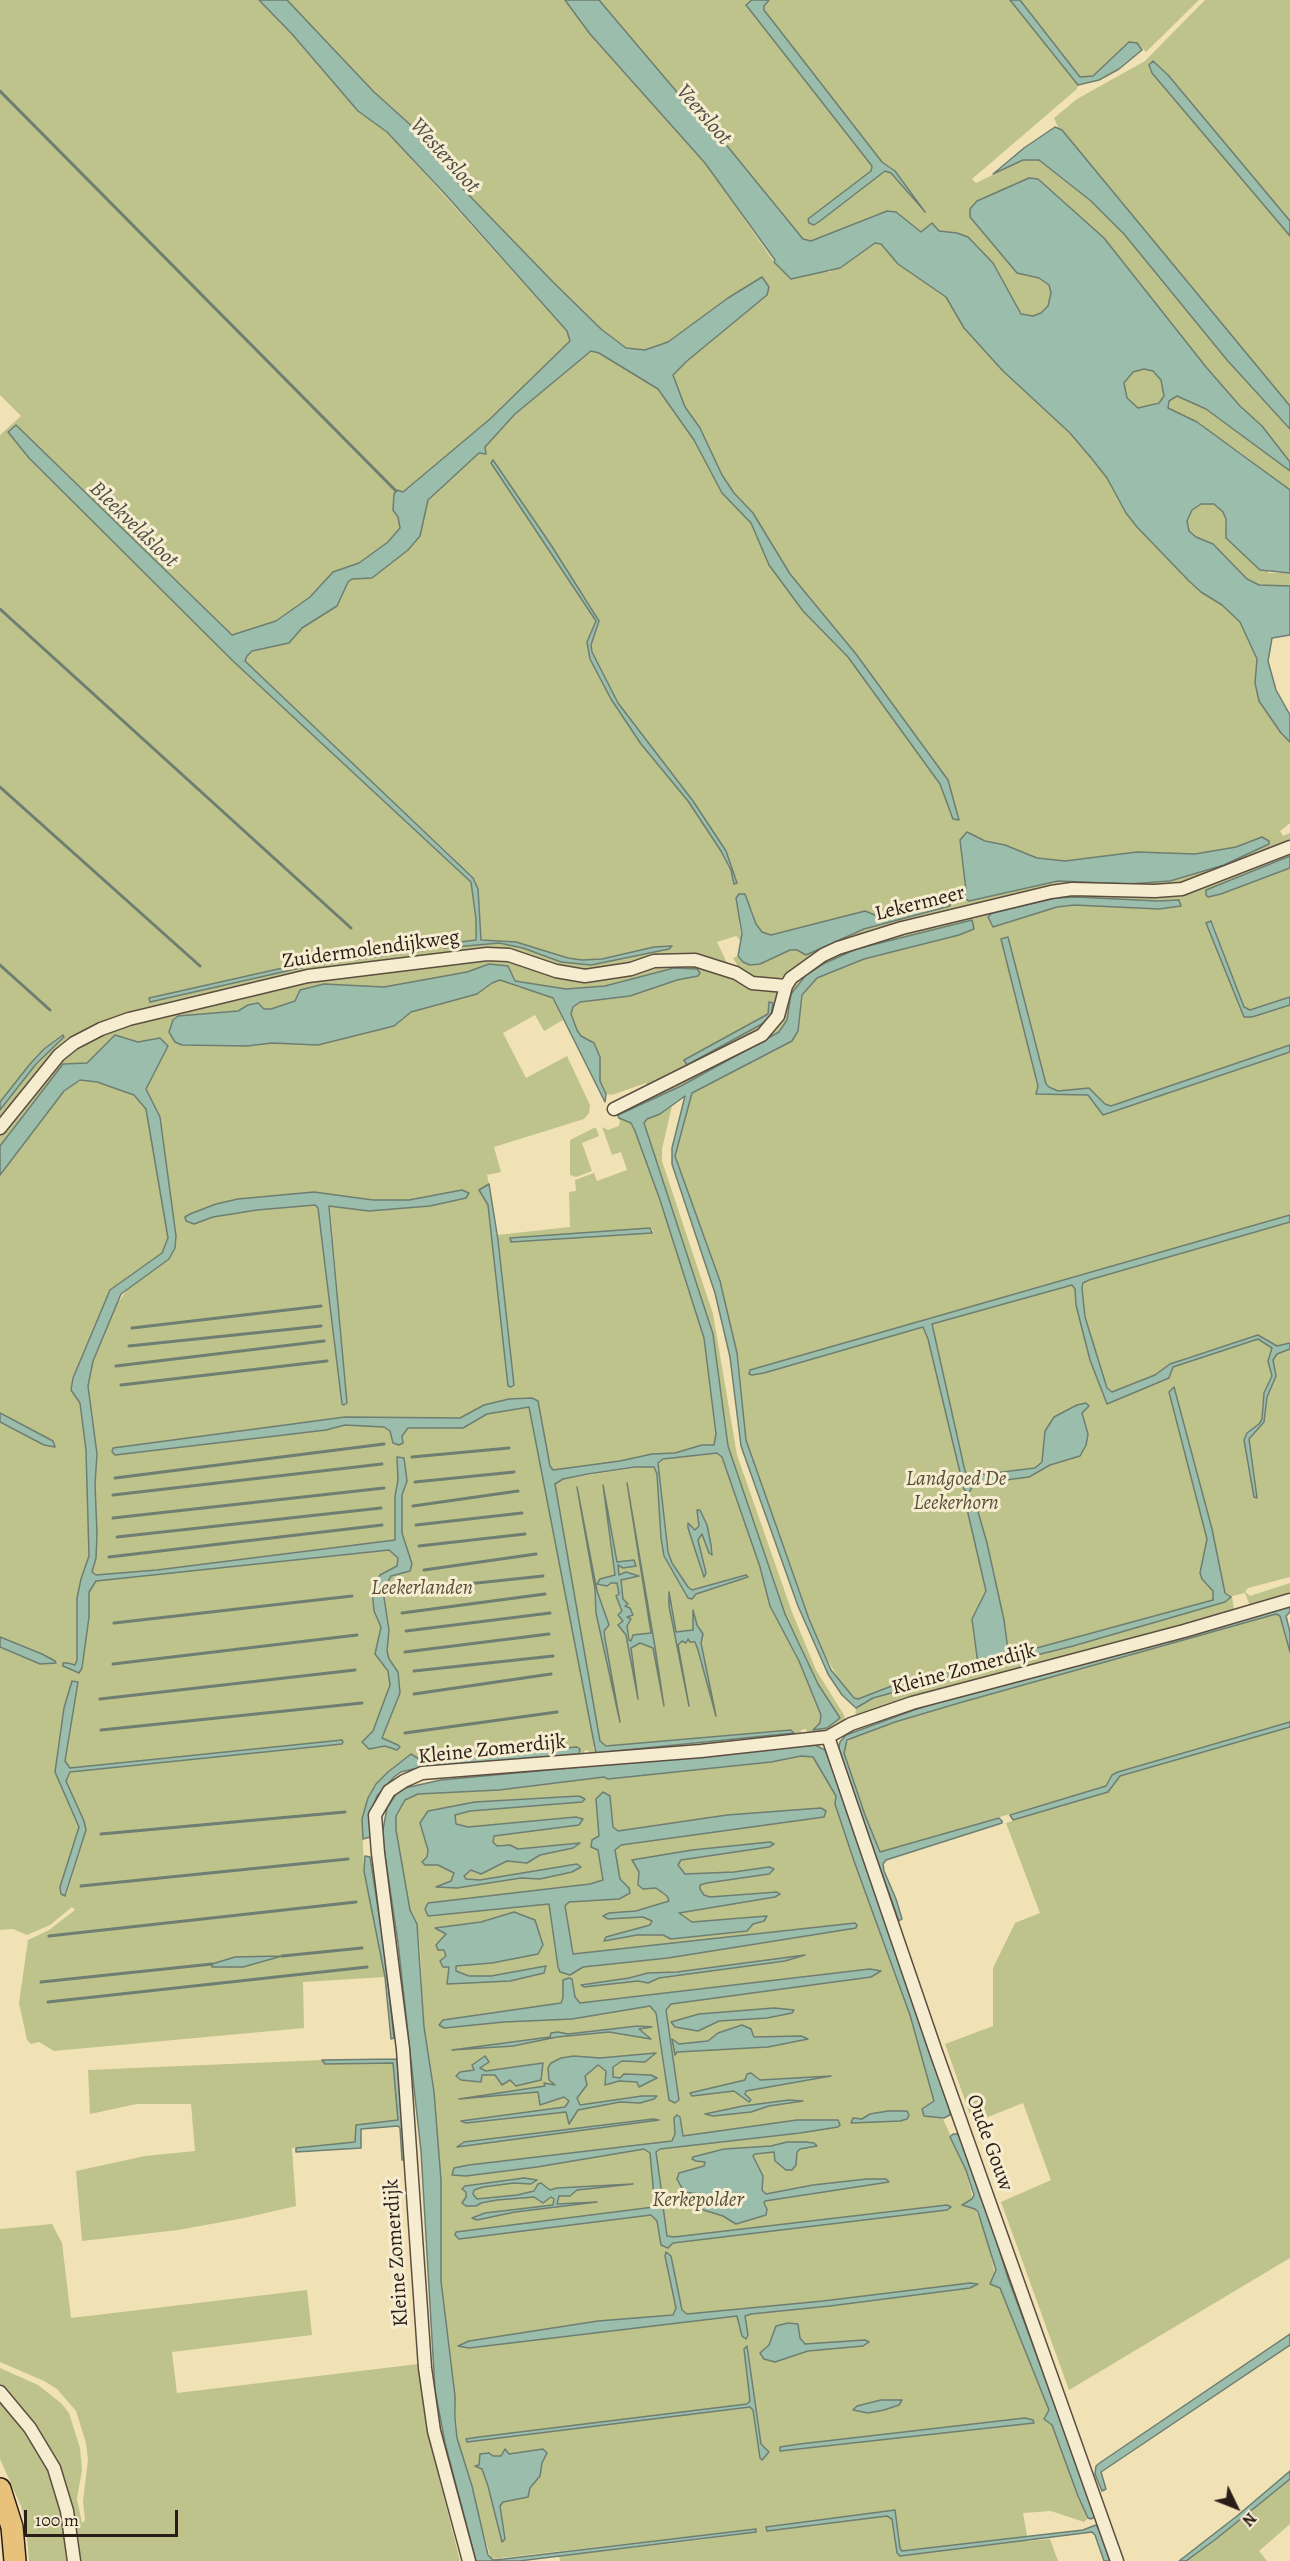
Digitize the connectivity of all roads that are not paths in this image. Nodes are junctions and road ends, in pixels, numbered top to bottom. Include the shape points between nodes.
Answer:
1 (1290, 847) edge
2 (786, 986) junction
3 (614, 1110) dead end
4 (0, 1128) edge
5 (1290, 1600) edge
6 (828, 1737) junction
7 (0, 2392) edge
8 (0, 2489) edge
9 (15, 2561) edge
10 (74, 2561) edge
11 (468, 2561) edge
12 (1117, 2561) edge

1 - 2 street, Lekermeer via 1182,889 1051,892 872,936 823,954 794,975
2 - 3 street via 778,1016 762,1035
2 - 4 street, Zuidermolendijkweg via 752,983 736,973 695,960 654,961 585,976 509,955 487,954 308,976 100,1029 59,1055
5 - 6 street, Kleine Zomerdijk via 912,1703 851,1724
6 - 11 street, Kleine Zomerdijk via 422,1773 389,1791 375,1815 403,2049 425,2368 434,2431
6 - 12 street, Oude Gouw
7 - 10 street via 24,2420 54,2468 67,2511
8 - 9 highway via 12,2527

